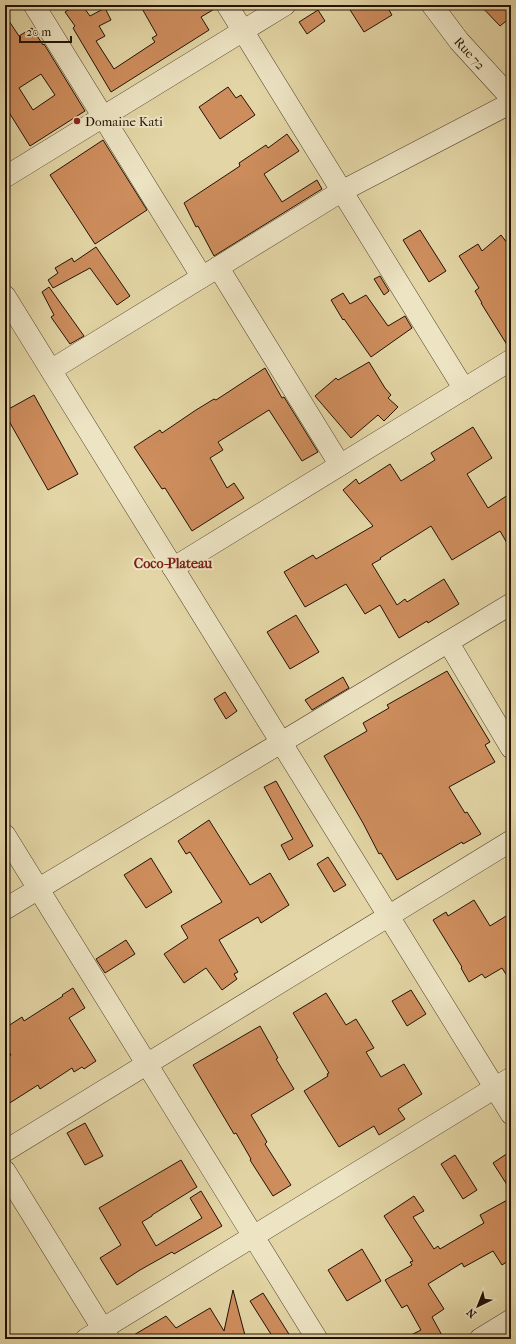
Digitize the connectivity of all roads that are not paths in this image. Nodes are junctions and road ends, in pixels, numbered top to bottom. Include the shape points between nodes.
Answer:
1 (34, 5) edge
2 (227, 5) edge
3 (285, 5) edge
4 (432, 5) edge
5 (243, 31) junction
6 (511, 98) edge
7 (511, 103) edge
8 (103, 117) junction
9 (5, 177) edge
10 (342, 191) junction
11 (210, 272) junction
12 (5, 296) edge
13 (511, 360) edge
14 (51, 370) junction
15 (464, 389) junction
16 (340, 465) junction
17 (173, 568) junction
18 (511, 604) edge
19 (448, 642) junction
20 (281, 743) junction
21 (511, 748) edge
22 (5, 835) edge
23 (511, 841) edge
24 (38, 889) junction
25 (5, 909) edge
26 (388, 916) junction
27 (147, 1064) junction
28 (503, 1083) edge
29 (511, 1114) edge
30 (5, 1151) edge
31 (5, 1171) edge
32 (253, 1236) junction
33 (511, 1320) edge
34 (99, 1336) edge
35 (316, 1339) edge
36 (480, 1339) edge

1 - 8 street
2 - 5 street
3 - 5 street
4 - 6 street, Rue 72 via 459,41
5 - 8 street
5 - 10 street
7 - 10 street
8 - 9 street
8 - 11 street
10 - 11 street
10 - 15 street
11 - 14 street
11 - 16 street
12 - 14 street
13 - 15 street
14 - 17 street
15 - 16 street
16 - 17 street
17 - 20 street
18 - 19 street
19 - 20 street
19 - 21 street
20 - 24 street
20 - 26 street
22 - 24 street
23 - 26 street
24 - 25 street
24 - 27 street
26 - 27 street
26 - 28 street
27 - 30 street
27 - 32 street
28 - 29 street
28 - 32 street
31 - 34 street
32 - 34 street
32 - 35 street
33 - 36 street

